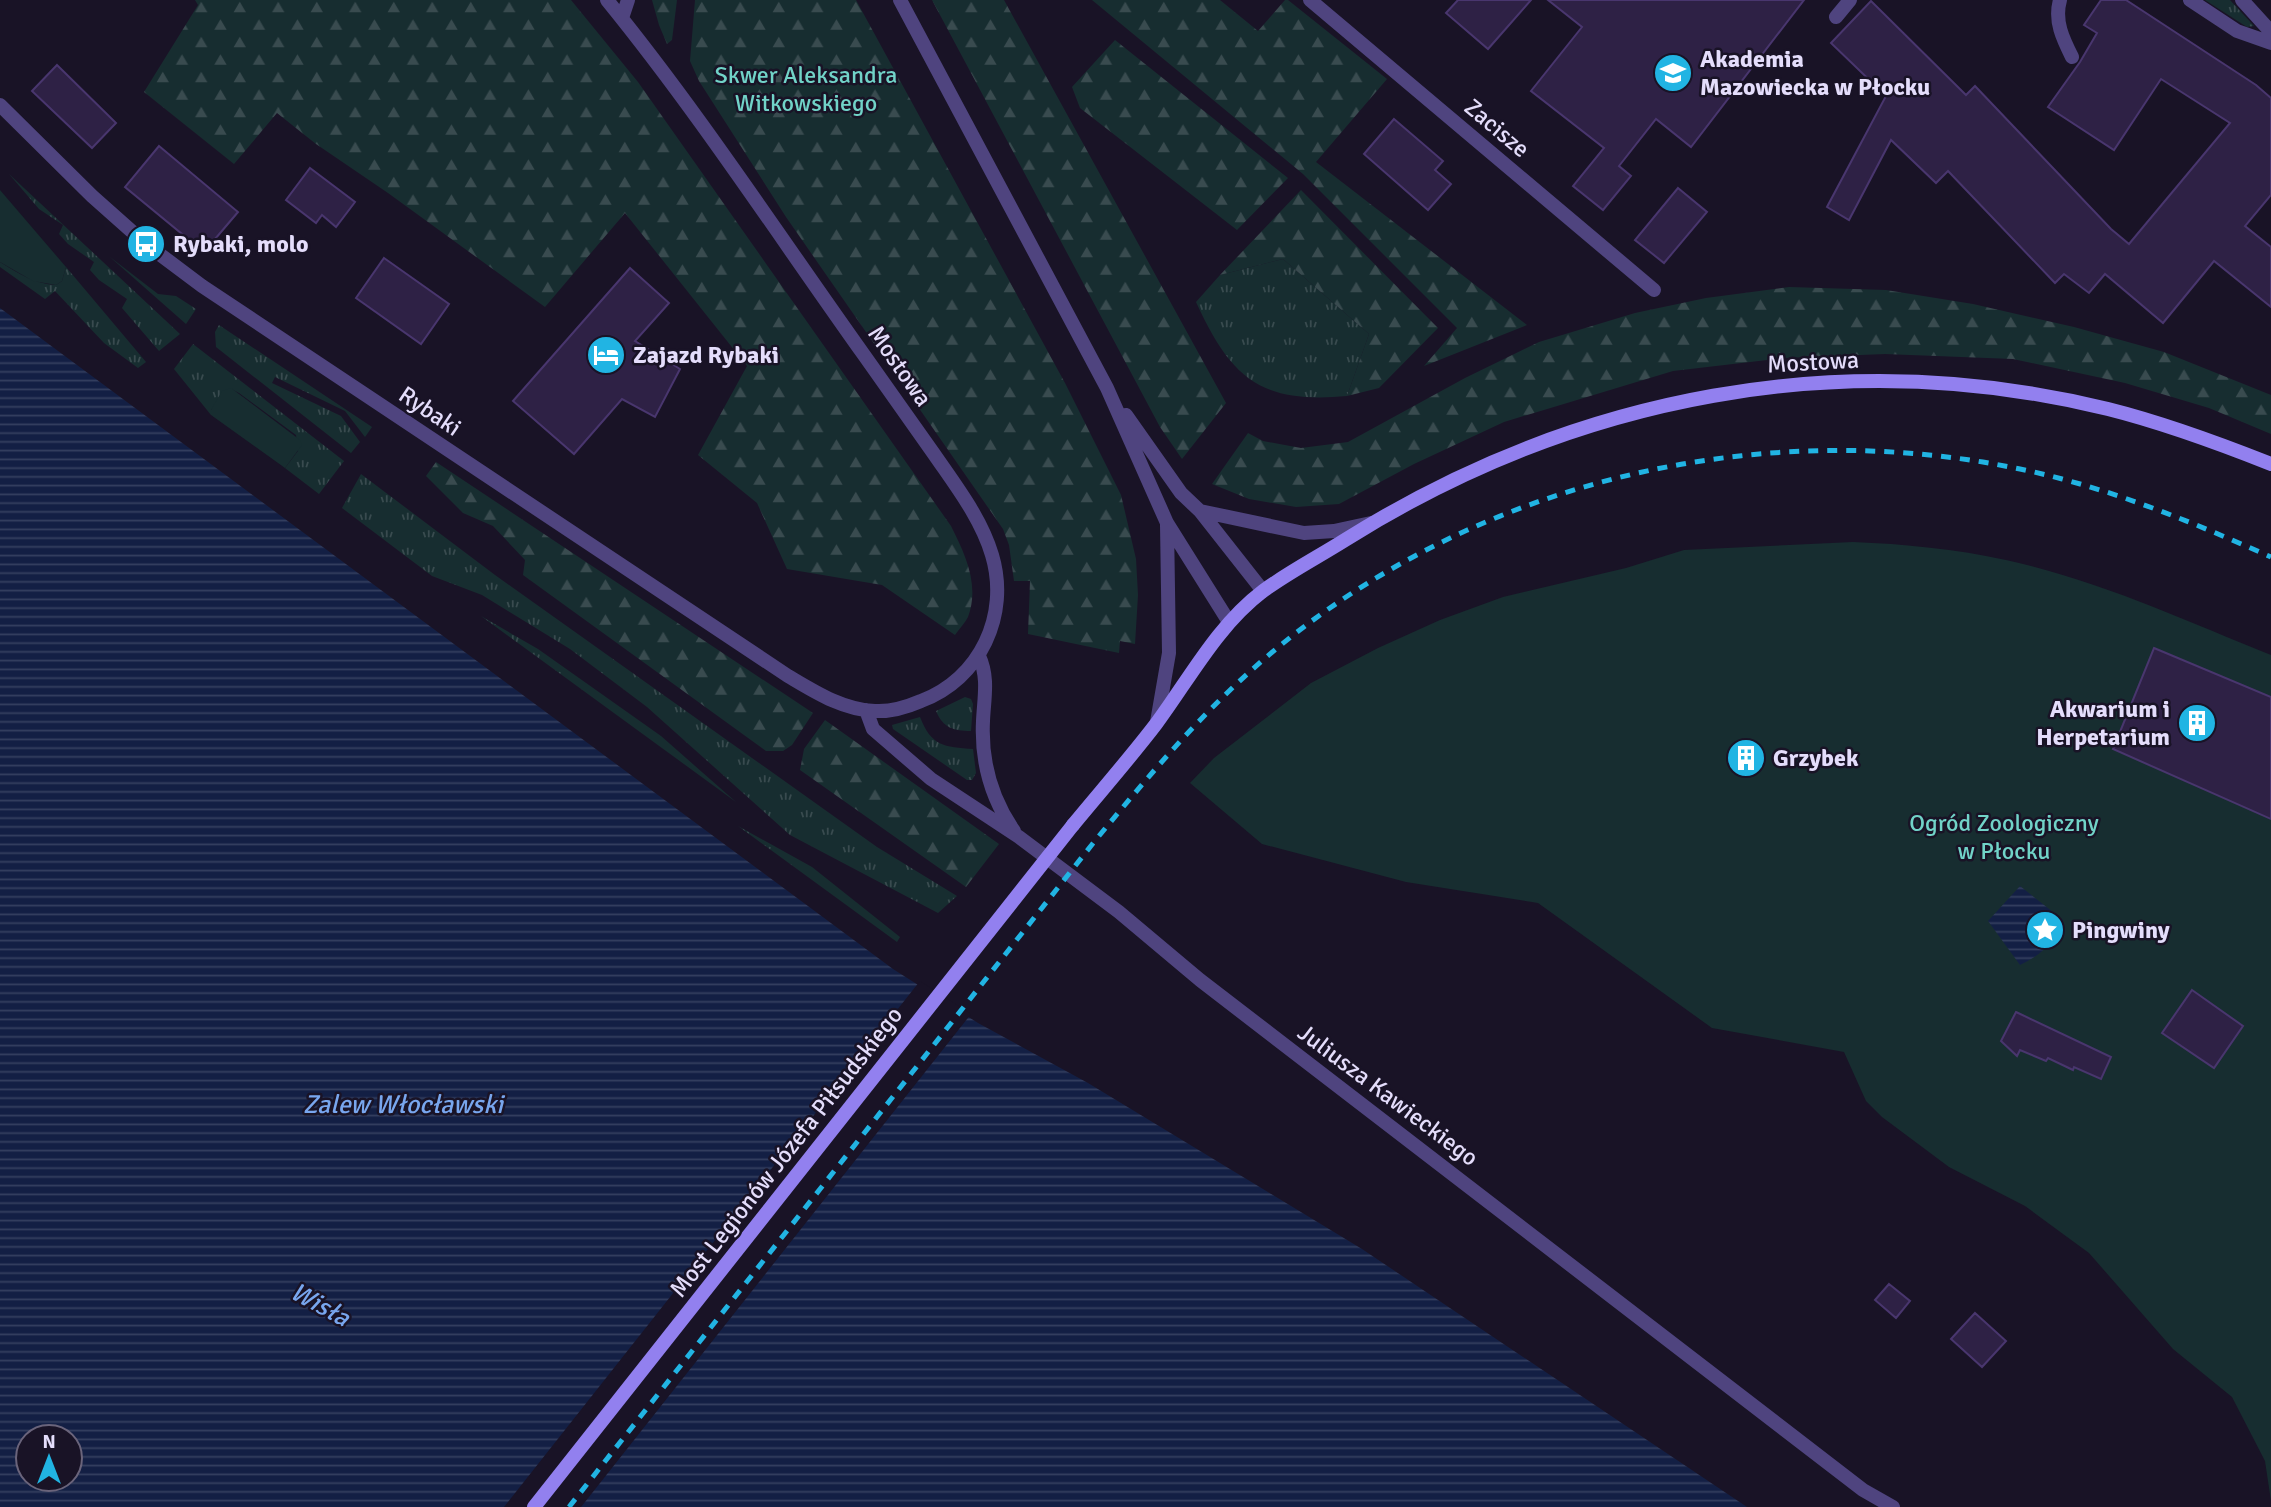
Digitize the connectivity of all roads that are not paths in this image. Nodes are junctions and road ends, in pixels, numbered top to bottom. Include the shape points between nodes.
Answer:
1 (607, 0) edge
2 (628, 0) edge
3 (900, 0) edge
4 (1310, 0) edge
5 (1850, 0) edge
6 (2060, 0) edge
7 (2190, 0) edge
8 (2242, 0) edge
9 (1836, 17) dead end
10 (622, 18) junction
11 (2271, 32) edge
12 (2271, 43) edge
13 (2072, 57) dead end
14 (0, 105) edge
15 (1654, 290) dead end
16 (1107, 387) junction
17 (2271, 464) edge
18 (1200, 511) junction
19 (1373, 522) junction
20 (1167, 523) junction
21 (1263, 591) junction
22 (1230, 622) junction
23 (979, 656) junction
24 (866, 710) junction
25 (1157, 723) junction
26 (1073, 825) joint
27 (1019, 837) junction
28 (534, 1507) edge
29 (1893, 1507) edge

1 - 10 street, Mostowa
2 - 10 street
3 - 16 street, Mostowa
4 - 15 street, Zacisze
5 - 9 street
6 - 13 street via 2058,21
7 - 12 street via 2237,31
8 - 11 street
10 - 23 street, Mostowa via 970,509 988,543 997,582 994,617
14 - 24 street, Rybaki via 136,236 202,286 788,676 826,698
16 - 18 street, Mostowa via 1181,493
16 - 20 street, Mostowa
17 - 19 main road, Mostowa via 2147,420 2060,399 1925,382 1803,383 1705,396 1578,428 1480,467
18 - 19 street, Mostowa via 1304,533
18 - 21 street, Mostowa
19 - 21 main road, Mostowa
20 - 22 street, Mostowa
20 - 25 street, Mostowa via 1169,653
21 - 22 main road, Mostowa
22 - 25 main road, Mostowa
23 - 24 street, Mostowa via 951,685 927,699 892,710
23 - 27 street via 986,679 987,770 1001,812
24 - 27 street, Juliusza Kawieckiego via 873,729 931,779
25 - 26 main road, Mostowa
26 - 28 main road, Most Legionów Józefa Piłsudskiego, bridge
27 - 29 street, Juliusza Kawieckiego via 1637,1318 1864,1490

